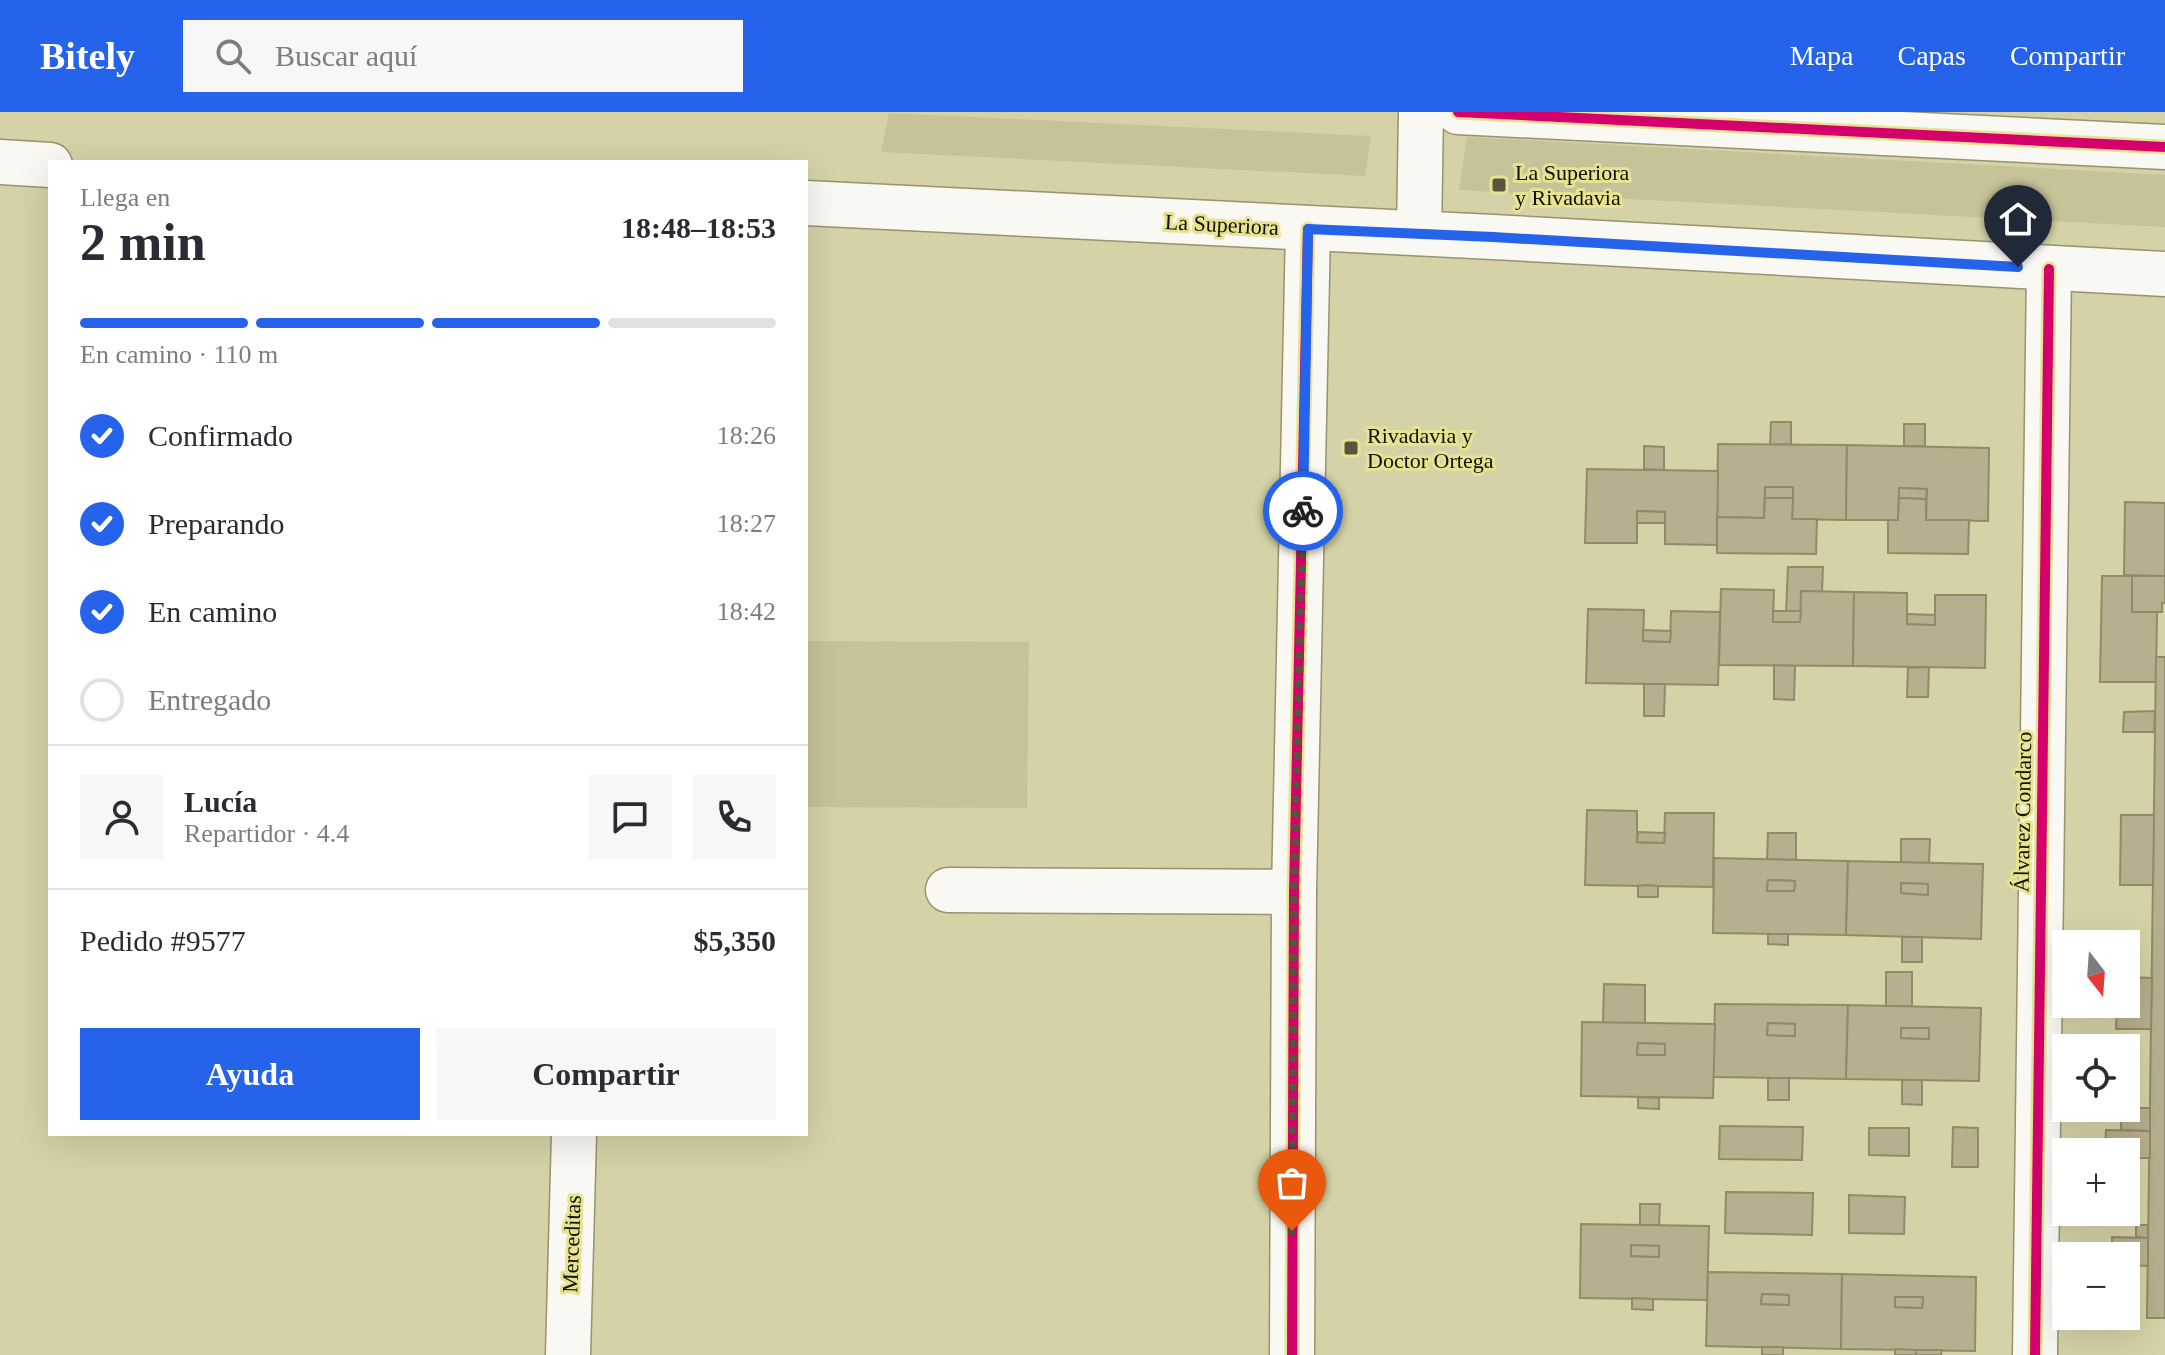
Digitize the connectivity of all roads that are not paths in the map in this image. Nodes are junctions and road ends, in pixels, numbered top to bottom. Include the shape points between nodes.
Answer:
1 (1421, 112) edge
2 (1458, 112) edge
3 (2165, 147) edge
4 (0, 162) edge
5 (48, 165) edge
6 (808, 203) edge
7 (1308, 229) junction
8 (1419, 233) junction
9 (2049, 269) junction
10 (2165, 274) edge
11 (948, 890) dead end
12 (1294, 892) junction
13 (574, 1136) edge
14 (568, 1355) edge
15 (1292, 1355) edge
16 (2035, 1355) edge

1 - 8 street
2 - 3 street
4 - 5 street
6 - 7 street, La Superiora
7 - 8 street, La Superiora
7 - 12 street
8 - 9 street, La Superiora
9 - 10 street, La Superiora
9 - 16 street, Álvarez Condarco
11 - 12 street
12 - 15 street
13 - 14 street, Merceditas

